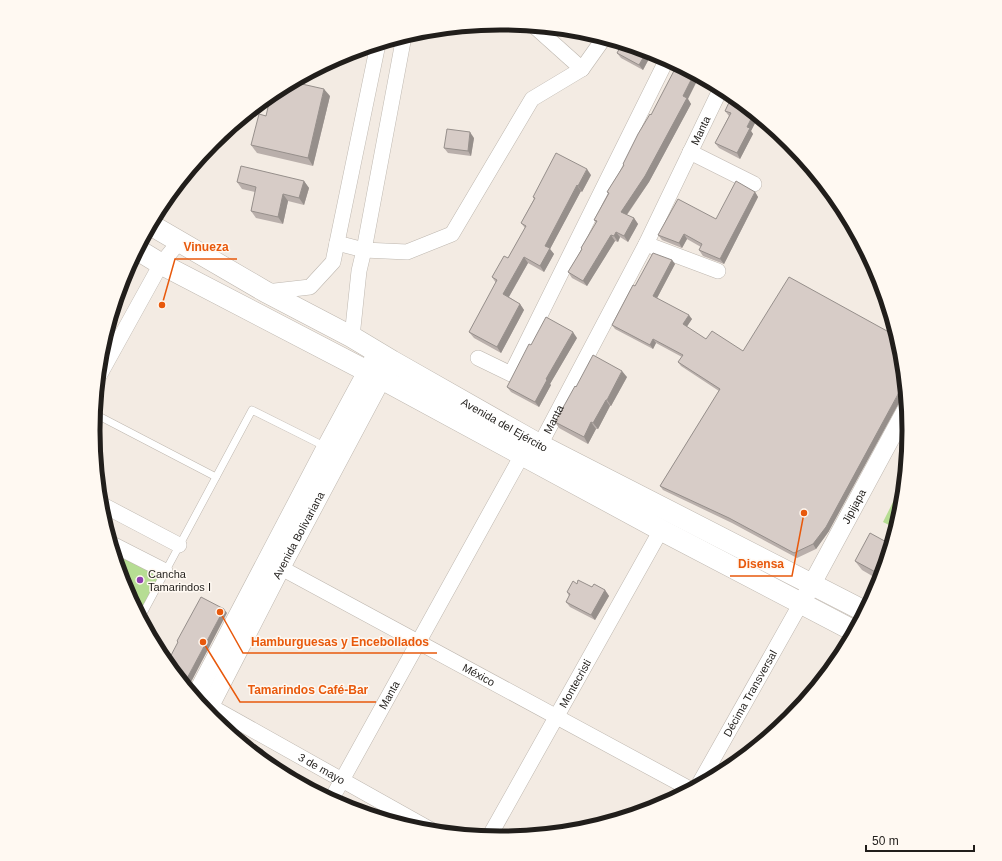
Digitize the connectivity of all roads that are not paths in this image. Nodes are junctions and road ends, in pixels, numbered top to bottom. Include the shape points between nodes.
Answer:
1 (541, 32) edge
2 (403, 43) edge
3 (600, 43) edge
4 (377, 50) edge
5 (664, 65) edge
6 (582, 69) junction
7 (718, 94) edge
8 (690, 152) junction
9 (754, 184) dead end
10 (155, 228) edge
11 (179, 242) junction
12 (337, 244) junction
13 (646, 244) junction
14 (364, 250) junction
15 (142, 253) edge
16 (161, 264) junction
17 (718, 271) dead end
18 (266, 292) junction
19 (352, 337) junction
20 (385, 357) junction
21 (478, 358) dead end
22 (106, 363) edge
23 (374, 375) junction
24 (101, 417) edge
25 (902, 418) edge
26 (326, 447) junction
27 (531, 450) junction
28 (216, 477) junction
29 (108, 508) edge
30 (661, 530) junction
31 (179, 545) junction
32 (118, 547) edge
33 (274, 564) junction
34 (165, 571) junction
35 (812, 584) junction
36 (801, 603) junction
37 (860, 609) edge
38 (144, 612) edge
39 (849, 629) edge
40 (418, 642) junction
41 (206, 701) edge
42 (215, 711) edge
43 (557, 717) junction
44 (704, 775) edge
45 (342, 780) junction
46 (684, 787) edge
47 (334, 795) edge
48 (404, 819) edge
49 (493, 831) edge

1 - 6 street
2 - 14 street
3 - 6 street
4 - 12 street
5 - 21 street via 510,374
6 - 14 street via 532,99 452,234 407,252
7 - 8 street, Manta
8 - 9 street
8 - 13 street, Manta
10 - 11 main road, Avenida del Ejército
11 - 16 street
11 - 18 main road, Avenida del Ejército
12 - 14 street
12 - 18 street via 333,262 310,287
13 - 17 street
13 - 27 street, Manta
14 - 19 street via 359,271
15 - 16 main road, Avenida del Ejército
16 - 22 street
16 - 23 main road, Avenida del Ejército
18 - 19 main road, Avenida del Ejército
19 - 20 main road, Avenida del Ejército
20 - 23 street, Avenida Bolivariana
20 - 27 main road, Avenida del Ejército
23 - 26 street, Avenida Bolivariana
23 - 27 main road, Avenida del Ejército
23 - 33 street, Avenida Bolivariana
24 - 28 lane
25 - 35 street, Jipijapa
26 - 28 lane via 252,410
26 - 33 street, Avenida Bolivariana
27 - 30 main road, Avenida del Ejército
27 - 35 main road, Avenida del Ejército
27 - 40 street, Manta
28 - 31 lane
29 - 31 street
30 - 36 main road, Avenida del Ejército
30 - 43 street, Montecristi
31 - 34 lane
32 - 34 street
33 - 40 street, México
33 - 41 street, Avenida Bolivariana
34 - 38 lane
35 - 36 street, Jipijapa
35 - 37 main road, Avenida del Ejército
36 - 39 main road, Avenida del Ejército
36 - 44 street, Décima Transversal
40 - 43 street, México
40 - 45 street, Manta
42 - 45 street, 3 de mayo
43 - 46 street, México
43 - 49 street, Montecristi
45 - 47 street, Manta
45 - 48 street, 3 de mayo

